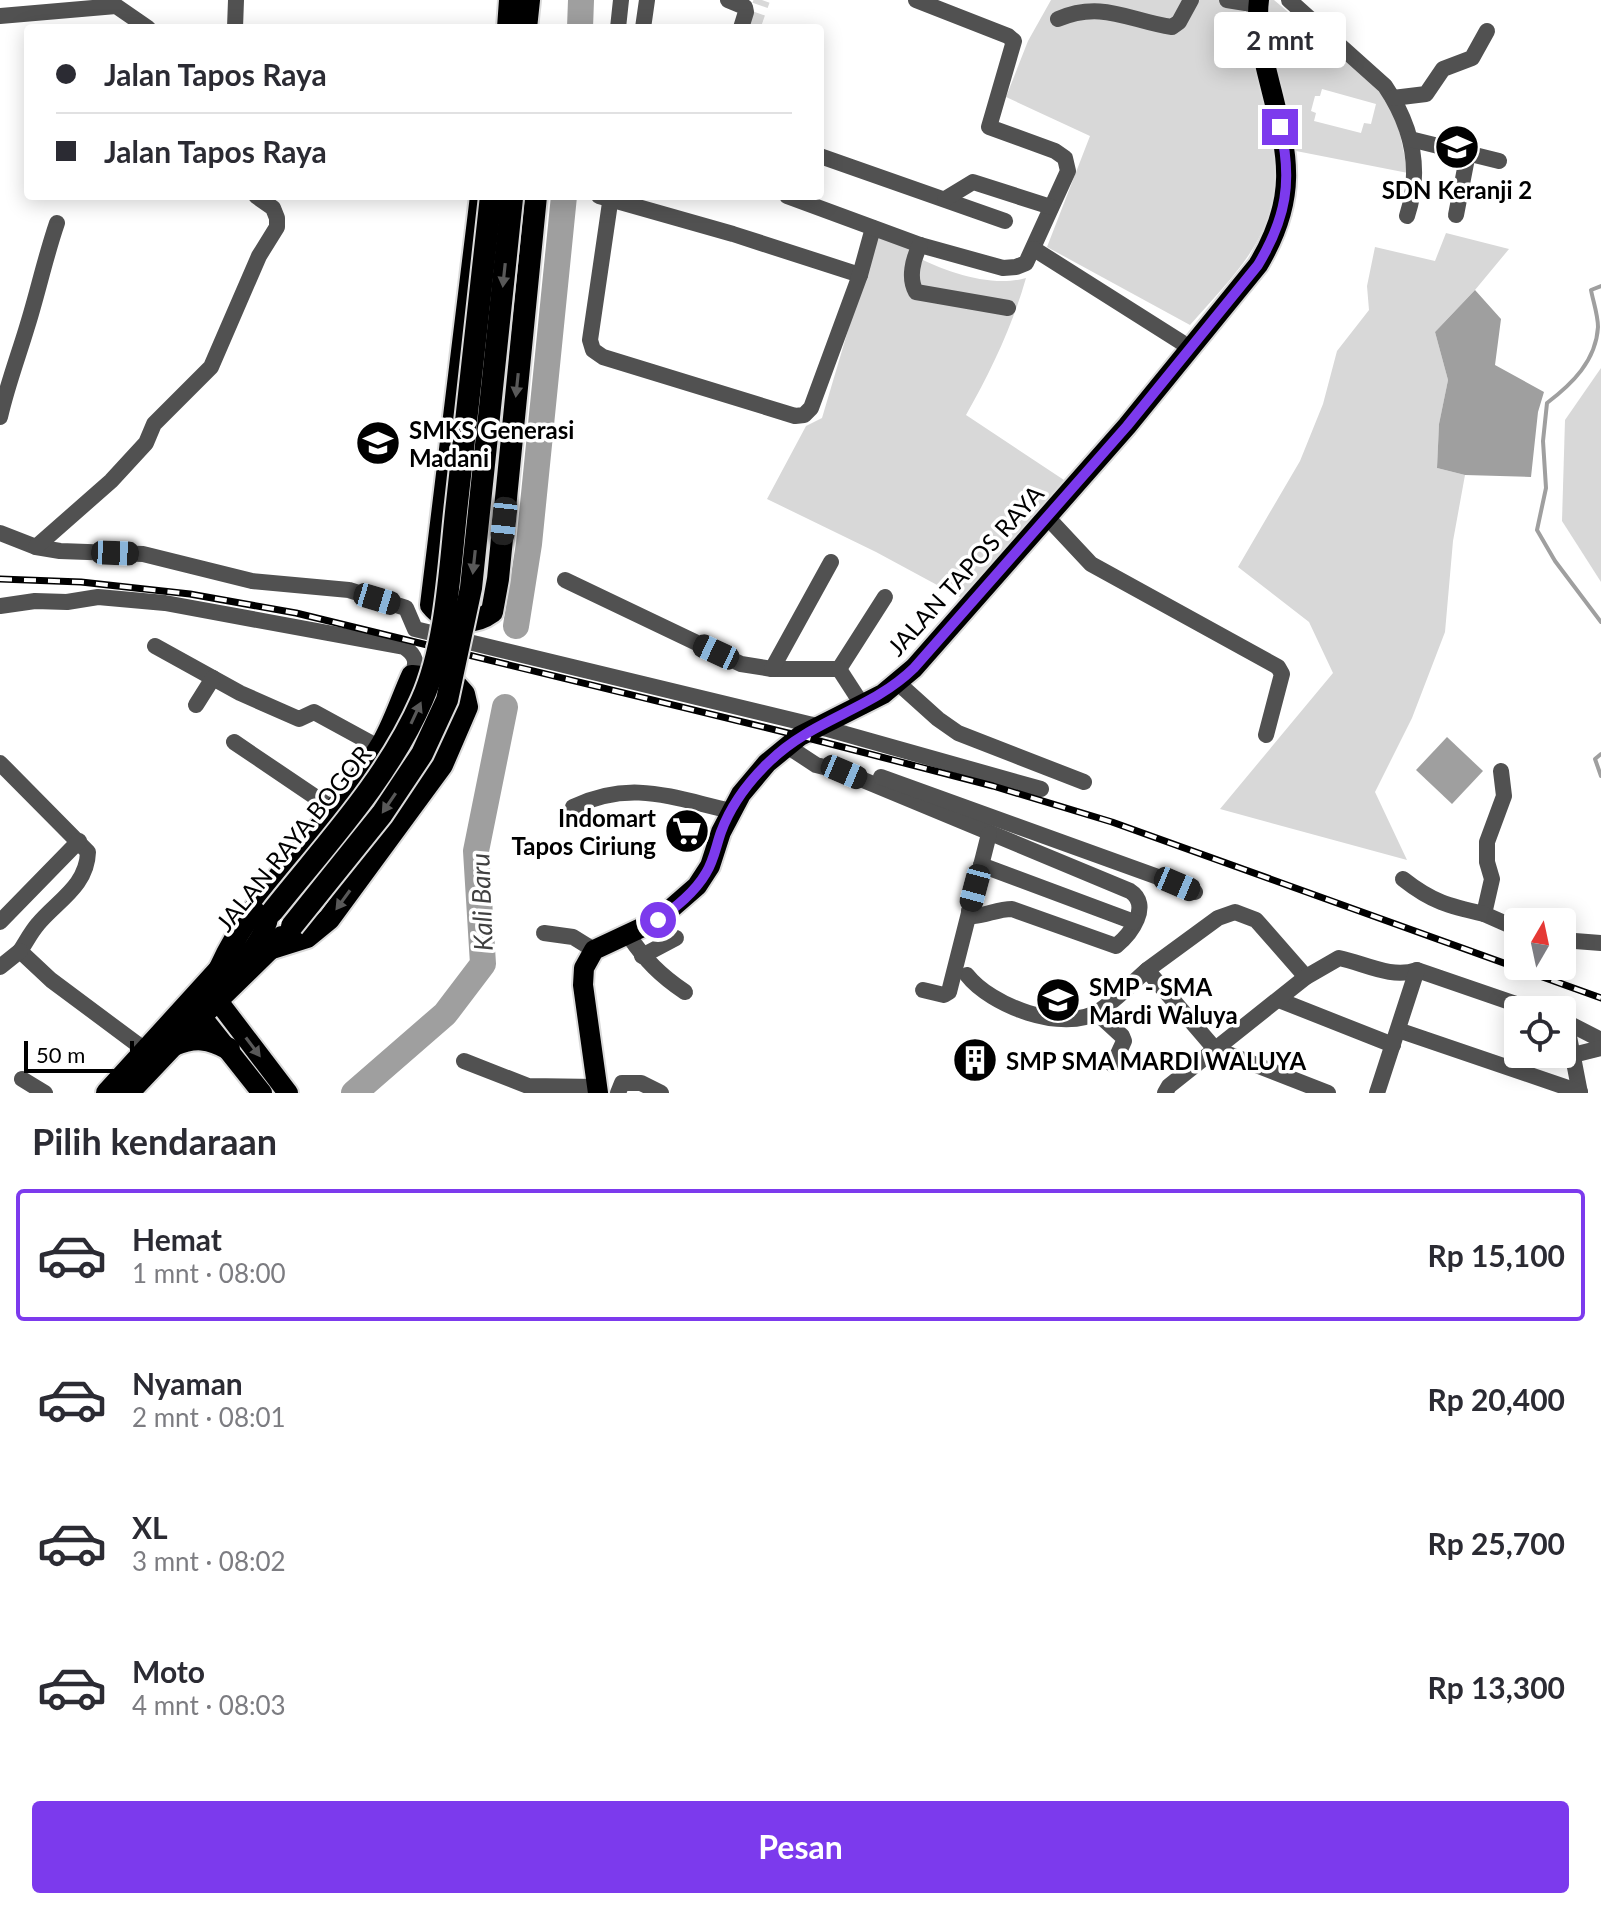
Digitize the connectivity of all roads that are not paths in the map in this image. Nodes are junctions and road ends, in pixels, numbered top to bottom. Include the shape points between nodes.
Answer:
1 (236, 0) edge
2 (510, 0) edge
3 (529, 0) edge
4 (621, 0) edge
5 (647, 0) edge
6 (728, 0) edge
7 (916, 0) edge
8 (1191, 0) edge
9 (1227, 0) edge
10 (1289, 0) edge
11 (118, 3) edge
12 (1258, 3) edge
13 (0, 16) edge
14 (1058, 19) dead end
15 (143, 24) edge
16 (235, 24) edge
17 (508, 24) edge
18 (526, 24) edge
19 (618, 24) edge
20 (644, 24) edge
21 (742, 24) edge
22 (1487, 31) dead end
23 (1393, 98) junction
24 (1410, 139) junction
25 (1468, 153) junction
26 (824, 157) edge
27 (1499, 161) dead end
28 (945, 199) junction
29 (262, 200) edge
30 (481, 200) edge
31 (500, 200) edge
32 (501, 200) edge
33 (536, 200) edge
34 (607, 200) edge
35 (617, 200) edge
36 (798, 200) edge
37 (1051, 207) junction
38 (1456, 215) dead end
39 (1407, 216) dead end
40 (1005, 221) dead end
41 (57, 223) dead end
42 (873, 228) junction
43 (920, 245) junction
44 (1034, 249) junction
45 (860, 275) junction
46 (1008, 308) dead end
47 (1181, 342) dead end
48 (0, 417) edge
49 (1047, 517) junction
50 (0, 533) edge
51 (36, 547) junction
52 (831, 562) dead end
53 (565, 580) dead end
54 (885, 597) dead end
55 (431, 605) junction
56 (0, 606) edge
57 (427, 632) junction
58 (155, 646) dead end
59 (772, 669) junction
60 (839, 669) junction
61 (412, 676) junction
62 (213, 678) junction
63 (898, 683) junction
64 (196, 705) dead end
65 (863, 706) junction
66 (817, 726) junction
67 (1266, 735) dead end
68 (234, 742) dead end
69 (380, 748) junction
70 (795, 750) junction
71 (0, 763) edge
72 (1501, 771) dead end
73 (1084, 782) dead end
74 (1041, 789) dead end
75 (573, 807) dead end
76 (333, 809) junction
77 (732, 811) junction
78 (989, 834) junction
79 (79, 841) junction
80 (981, 865) junction
81 (1403, 879) dead end
82 (1195, 892) dead end
83 (18, 905) junction
84 (969, 911) junction
85 (271, 913) junction
86 (1484, 914) junction
87 (0, 922) edge
88 (1134, 922) junction
89 (39, 923) junction
90 (1504, 923) edge
91 (544, 933) dead end
92 (629, 936) junction
93 (676, 938) dead end
94 (1576, 941) edge
95 (1601, 943) edge
96 (272, 948) junction
97 (594, 950) junction
98 (20, 951) junction
99 (642, 956) junction
100 (0, 967) edge
101 (219, 970) junction
102 (1147, 970) junction
103 (1417, 970) junction
104 (967, 975) dead end
105 (1306, 977) junction
106 (923, 990) dead end
107 (685, 992) dead end
108 (1279, 1000) junction
109 (1504, 1000) edge
110 (218, 1001) junction
111 (1097, 1013) junction
112 (201, 1016) junction
113 (1576, 1026) edge
114 (1395, 1037) junction
115 (1601, 1040) edge
116 (171, 1046) junction
117 (1601, 1048) edge
118 (229, 1049) junction
119 (1215, 1049) junction
120 (145, 1050) junction
121 (1576, 1054) edge
122 (464, 1061) dead end
123 (1113, 1065) dead end
124 (1575, 1068) edge
125 (22, 1079) dead end
126 (598, 1090) edge
127 (45, 1093) edge
128 (107, 1093) edge
129 (128, 1093) edge
130 (262, 1093) edge
131 (288, 1093) edge
132 (618, 1093) edge
133 (661, 1093) edge
134 (1165, 1093) edge
135 (1328, 1093) edge
136 (1377, 1093) edge
137 (1580, 1093) edge

1 - 16 street
2 - 17 highway
3 - 18 highway
4 - 19 street
5 - 20 street
6 - 21 street via 745,7
7 - 37 street via 1014,41 989,127 1065,158 1068,171
8 - 14 street via 1172,27 1122,8 1086,5 1071,8
9 - 12 street
10 - 23 street
11 - 13 street
11 - 15 street
12 - 49 main road, JALAN TAPOS RAYA via 1261,44 1286,155 1286,194 1273,239 1258,265
22 - 23 street via 1472,58 1443,69 1426,94
23 - 24 street
24 - 25 street
24 - 39 street via 1416,180
25 - 27 street
25 - 38 street
26 - 28 street
28 - 37 street via 973,182
28 - 40 street
29 - 51 street via 273,208 277,227 211,367 154,424 146,443 111,481
30 - 55 highway
85 -> 31 highway, JALAN RAYA BOGOR, bridge via 373,785 424,697 448,585
32 -> 96 highway, JALAN RAYA BOGOR, bridge via 471,588 447,700 422,754 382,814
33 -> 55 highway via 492,612 470,622 438,614
34 - 45 street via 593,350 795,416 811,408
35 - 45 street
36 - 42 street
37 - 44 street
41 - 48 street
42 - 43 street
42 - 45 street
43 - 44 street via 1003,268 1026,263
43 - 46 street via 911,283 916,292
44 - 47 street
49 - 63 main road, JALAN TAPOS RAYA
49 - 67 street via 1091,564 1278,667 1281,685
50 - 51 street
51 - 57 street via 143,554 252,581 349,590 406,608 415,629
52 - 59 street
53 - 59 street via 741,664
54 - 60 street
55 - 57 street
56 - 61 street via 98,597 165,603 404,647 416,663
57 - 66 street
58 - 62 street
59 - 60 street
60 - 65 street
61 - 69 highway
61 -> 96 highway via 440,679 464,694 467,707 442,765 329,919 307,937
62 - 64 street
62 - 69 street via 299,719 314,712
63 - 65 main road, JALAN TAPOS RAYA
63 - 73 street via 958,733
65 - 66 main road, JALAN TAPOS RAYA
66 - 70 main road, JALAN TAPOS RAYA
66 - 74 street
68 - 76 street
69 - 76 highway
70 - 77 main road, JALAN TAPOS RAYA via 758,774
70 - 78 street via 816,765
70 - 82 street
71 - 79 street
72 - 86 street via 1504,796 1487,842 1492,879
75 - 77 street via 596,796 627,791
76 - 101 highway via 251,912
77 - 92 main road, JALAN TAPOS RAYA via 697,886 671,911
78 - 80 street
78 - 88 street via 1137,895 1141,905
79 - 83 street
79 - 89 street via 88,852 83,876
80 - 84 street
80 - 88 street
81 - 86 street via 1441,904
83 - 87 street
83 - 89 street
84 - 88 street via 974,916 1012,909 1111,946 1121,943
84 - 106 street via 949,992
85 - 101 highway, JALAN RAYA BOGOR
85 - 112 main road via 248,956 205,1002
86 - 90 street
89 - 98 street
91 - 97 street via 573,937
92 - 97 main road, JALAN TAPOS RAYA
92 - 99 street
93 - 99 street
94 - 95 street
96 - 110 highway, JALAN RAYA BOGOR
97 - 126 main road via 584,968 583,985
98 - 100 street
98 - 120 street
99 - 107 street
101 - 120 highway, JALAN RAYA BOGOR
102 - 105 street via 1223,915 1235,912 1256,920
102 - 111 street
102 - 119 street
103 - 105 street via 1383,971 1339,958
103 - 109 street
103 - 114 street
104 - 111 street via 1027,1014 1059,1018
105 - 108 street
108 - 114 street
108 - 119 street
110 - 112 highway, JALAN RAYA BOGOR
110 -> 131 main road
111 - 123 street via 1124,1041
112 - 116 highway, JALAN RAYA BOGOR
112 - 118 main road
113 - 115 street
114 - 136 street
114 - 137 street
116 - 118 highway via 201,1038
116 - 129 highway, JALAN RAYA BOGOR
117 - 121 street
118 - 130 main road
119 - 134 street
119 - 135 street
120 - 128 highway, JALAN RAYA BOGOR
122 - 126 street via 528,1086
124 - 137 street
125 - 127 street
132 - 133 street via 622,1083 632,1081

